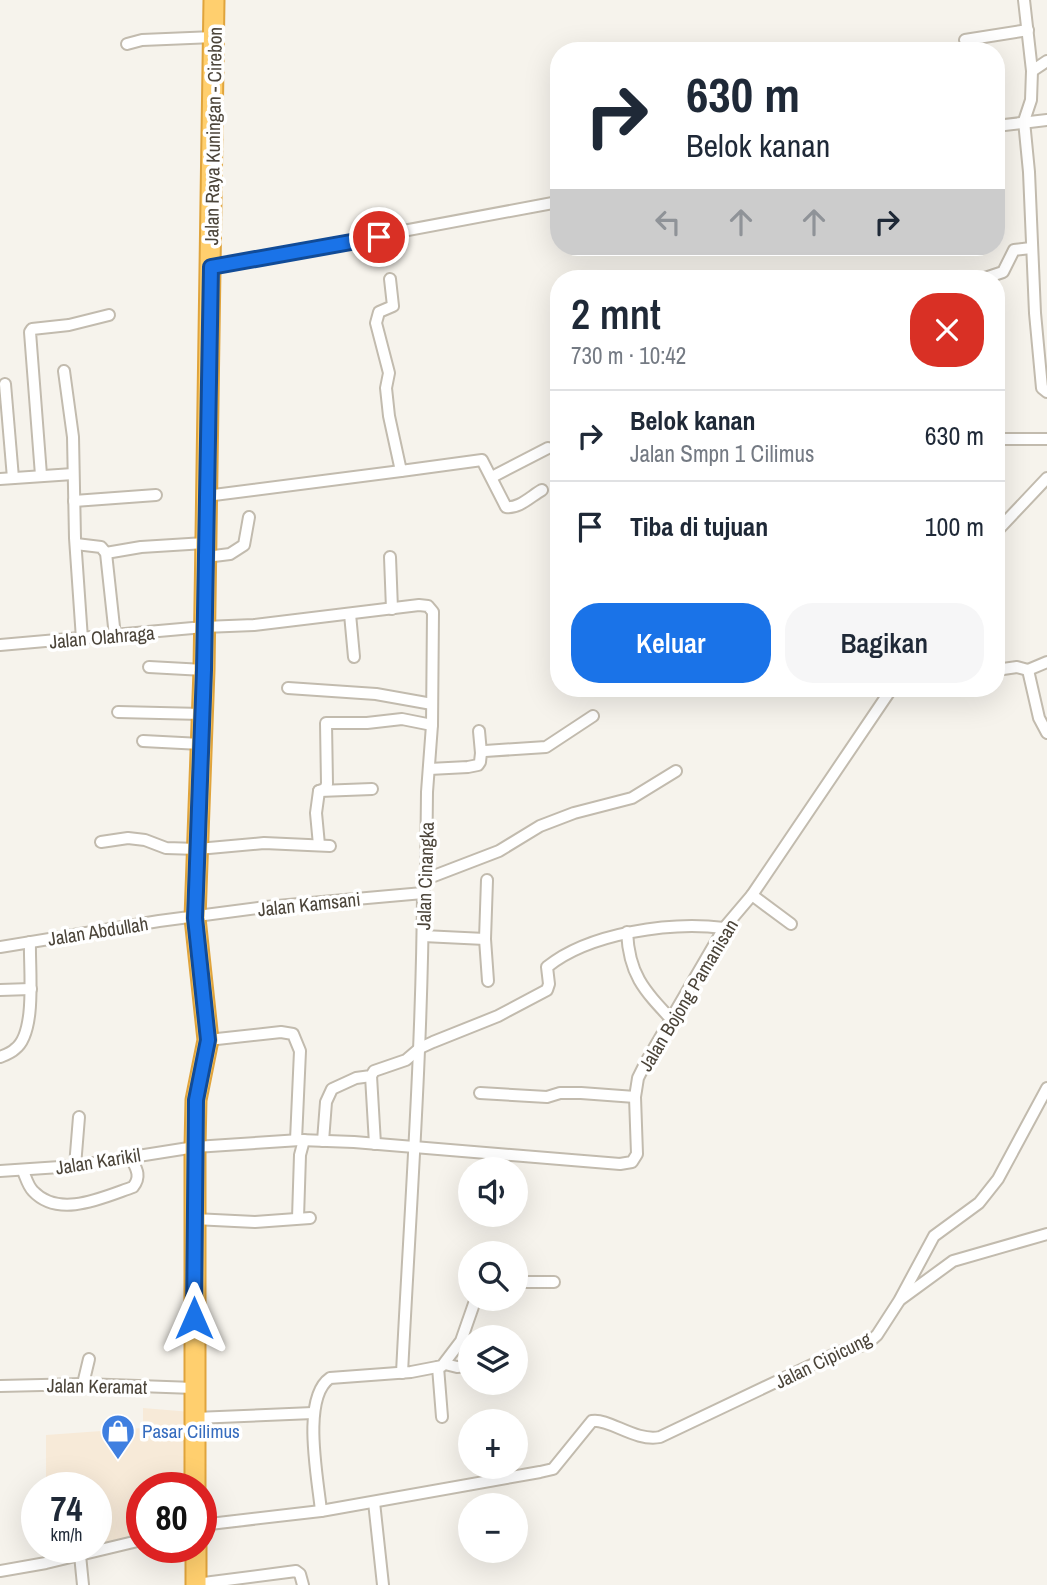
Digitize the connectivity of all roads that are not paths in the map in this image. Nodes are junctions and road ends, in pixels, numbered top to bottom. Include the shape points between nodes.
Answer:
1 (214, 0) edge
2 (1024, 0) edge
3 (1028, 30) junction
4 (214, 37) junction
5 (965, 40) dead end
6 (127, 44) dead end
7 (1047, 61) edge
8 (1032, 71) junction
9 (1047, 120) edge
10 (1024, 121) junction
11 (1005, 124) edge
12 (550, 203) edge
13 (1031, 248) junction
14 (211, 267) junction
15 (1004, 270) edge
16 (390, 279) dead end
17 (1035, 313) junction
18 (109, 315) dead end
19 (1047, 321) edge
20 (64, 371) dead end
21 (5, 384) dead end
22 (1047, 392) edge
23 (1005, 439) edge
24 (1047, 439) edge
25 (548, 448) dead end
26 (401, 471) junction
27 (73, 474) junction
28 (41, 475) junction
29 (492, 477) junction
30 (13, 478) junction
31 (1047, 478) edge
32 (0, 479) edge
33 (542, 490) dead end
34 (156, 495) dead end
35 (206, 496) junction
36 (74, 501) junction
37 (248, 517) dead end
38 (1005, 522) edge
39 (76, 544) junction
40 (206, 550) junction
41 (106, 553) junction
42 (390, 557) dead end
43 (392, 609) junction
44 (350, 614) junction
45 (204, 627) junction
46 (115, 636) junction
47 (82, 639) junction
48 (0, 645) edge
49 (354, 657) dead end
50 (1047, 662) edge
51 (149, 667) dead end
52 (1005, 669) edge
53 (204, 670) junction
54 (1028, 670) junction
55 (288, 688) dead end
56 (886, 697) edge
57 (432, 704) junction
58 (118, 712) dead end
59 (202, 714) junction
60 (593, 716) dead end
61 (432, 725) junction
62 (479, 731) dead end
63 (1047, 733) edge
64 (144, 741) dead end
65 (201, 744) junction
66 (481, 753) junction
67 (429, 769) junction
68 (676, 771) dead end
69 (372, 789) dead end
70 (319, 791) junction
71 (101, 842) dead end
72 (198, 849) junction
73 (426, 879) junction
74 (486, 880) dead end
75 (423, 893) junction
76 (752, 895) junction
77 (195, 918) junction
78 (791, 924) dead end
79 (723, 928) junction
80 (627, 932) junction
81 (423, 936) junction
82 (485, 939) junction
83 (30, 942) junction
84 (0, 947) edge
85 (488, 981) dead end
86 (31, 989) junction
87 (0, 990) edge
88 (671, 1018) junction
89 (208, 1040) junction
90 (420, 1048) junction
91 (0, 1057) edge
92 (371, 1076) junction
93 (1047, 1088) edge
94 (480, 1093) dead end
95 (635, 1097) junction
96 (79, 1116) dead end
97 (300, 1140) junction
98 (324, 1141) junction
99 (375, 1144) junction
100 (195, 1147) junction
101 (413, 1148) junction
102 (130, 1156) junction
103 (75, 1166) junction
104 (0, 1171) edge
105 (23, 1171) junction
106 (298, 1218) junction
107 (310, 1218) dead end
108 (194, 1219) junction
109 (1047, 1234) edge
110 (528, 1282) edge
111 (554, 1282) dead end
112 (905, 1296) junction
113 (471, 1311) edge
114 (89, 1359) dead end
115 (442, 1366) junction
116 (458, 1367) edge
117 (402, 1373) junction
118 (83, 1384) junction
119 (0, 1386) edge
120 (194, 1388) junction
121 (313, 1413) junction
122 (442, 1417) dead end
123 (195, 1418) junction
124 (195, 1472) edge
125 (374, 1502) junction
126 (321, 1511) junction
127 (217, 1523) edge
128 (40, 1563) edge
129 (81, 1563) edge
130 (196, 1563) edge
131 (0, 1571) edge
132 (196, 1584) edge
133 (83, 1585) edge
134 (303, 1585) edge
135 (383, 1585) edge

1 - 4 highway, Jalan Raya Kuningan - Cirebon
2 - 3 street
3 - 5 street
3 - 8 street
4 - 6 street
4 - 14 highway, Jalan Raya Kuningan - Cirebon
7 - 8 street
8 - 10 street via 1031,100
9 - 10 street
10 - 11 street
10 - 13 street
12 - 14 street
13 - 15 street via 1012,252
13 - 17 street
14 - 35 highway, Jalan Raya Kuningan - Cirebon
16 - 26 street via 393,306 379,312 376,323 388,369 389,416
17 - 19 street
17 - 22 street via 1042,388
18 - 28 street via 30,332
20 - 27 street
21 - 30 street
23 - 24 street
25 - 29 street
26 - 29 street via 479,460 485,462
26 - 35 street
27 - 28 street
27 - 36 street
28 - 30 street
29 - 33 street via 508,508
30 - 32 street
31 - 38 street
34 - 36 street
35 - 40 highway, Jalan Raya Kuningan - Cirebon
36 - 39 street
37 - 40 street via 244,545 230,554
39 - 41 street via 101,547
39 - 47 street
40 - 41 street via 141,547
40 - 45 highway, Jalan Raya Kuningan - Cirebon
41 - 46 street
42 - 43 street
43 - 44 street, Jalan Cinangka
43 - 57 street, Jalan Cinangka via 428,606 433,612
44 - 45 street, Jalan Cinangka
44 - 49 street
45 - 46 street, Jalan Olahraga
45 - 53 highway, Jalan Raya Kuningan - Cirebon
46 - 47 street, Jalan Olahraga
47 - 48 street, Jalan Olahraga
50 - 54 street
51 - 53 street
52 - 54 street
53 - 59 highway, Jalan Raya Kuningan - Cirebon
54 - 63 street
55 - 57 street via 376,694
56 - 76 street, Jalan Bojong Pamanisan
57 - 61 street, Jalan Cinangka
58 - 59 street
59 - 65 highway, Jalan Raya Kuningan - Cirebon
60 - 66 street via 546,747
61 - 67 street, Jalan Cinangka
61 - 70 street via 402,719 326,723 327,784
62 - 66 street
64 - 65 street
65 - 72 highway, Jalan Raya Kuningan - Cirebon
66 - 67 street via 480,762 473,767
67 - 73 street, Jalan Cinangka
68 - 73 street via 632,798 574,813 499,851
69 - 70 street
70 - 72 street via 316,813 325,846 264,843
71 - 72 street via 128,838 166,848
72 - 77 highway, Jalan Raya Kuningan - Cirebon
73 - 75 street, Jalan Cinangka
74 - 82 street
75 - 77 street, Jalan Kamsani
75 - 81 street, Jalan Cinangka
76 - 78 street
76 - 79 street, Jalan Bojong Pamanisan
77 - 83 street, Jalan Abdullah
77 - 89 highway, Jalan Raya Kuningan - Cirebon
79 - 80 street
79 - 88 street, Jalan Bojong Pamanisan
80 - 88 street via 628,950 641,986
80 - 90 street via 550,964 547,990
81 - 82 street
81 - 90 street, Jalan Cinangka
82 - 85 street
83 - 84 street, Jalan Abdullah
83 - 86 street
86 - 87 street
86 - 91 street via 24,1038 16,1049
88 - 95 street, Jalan Bojong Pamanisan via 638,1078
89 - 97 street via 293,1034 300,1051
89 - 100 highway, Jalan Raya Kuningan - Cirebon via 196,1100
90 - 92 street
90 - 101 street, Jalan Cinangka
92 - 98 street via 332,1089 326,1102
92 - 99 street
93 - 112 street, Jalan Cipicung via 998,1179 979,1203 934,1236
94 - 95 street
95 - 101 street, Jalan Bojong Pamanisan via 637,1154 628,1164
96 - 103 street
97 - 98 street, Jalan Bojong Pamanisan
97 - 100 street, Jalan Bojong Pamanisan
97 - 106 street
98 - 99 street, Jalan Bojong Pamanisan
99 - 101 street, Jalan Bojong Pamanisan
100 - 102 street, Jalan Karikil
100 - 108 highway, Jalan Raya Kuningan - Cirebon
101 - 117 street, Jalan Cinangka
102 - 103 street, Jalan Karikil
102 - 105 street via 139,1174 133,1187 76,1205 42,1199 31,1190
103 - 105 street, Jalan Karikil
104 - 105 street, Jalan Karikil
106 - 107 street
106 - 108 street via 255,1222
108 - 120 highway, Jalan Raya Kuningan - Cirebon
109 - 112 street via 953,1261
110 - 111 street
112 - 125 street, Jalan Cipicung via 867,1344 839,1352 685,1427 654,1438 592,1420 553,1469
113 - 115 street via 461,1341
114 - 118 street
115 - 116 street
115 - 117 street
115 - 122 street
117 - 121 street via 330,1378 324,1382
118 - 119 street, Jalan Keramat
118 - 120 street, Jalan Keramat
120 - 123 highway, Jalan Raya Kuningan - Cirebon
121 - 123 street
121 - 126 street
123 - 124 highway, Jalan Raya Kuningan - Cirebon
125 - 126 street
125 - 135 street
126 - 127 street
128 - 131 street
129 - 133 street
130 - 132 highway
132 - 134 street via 296,1571

